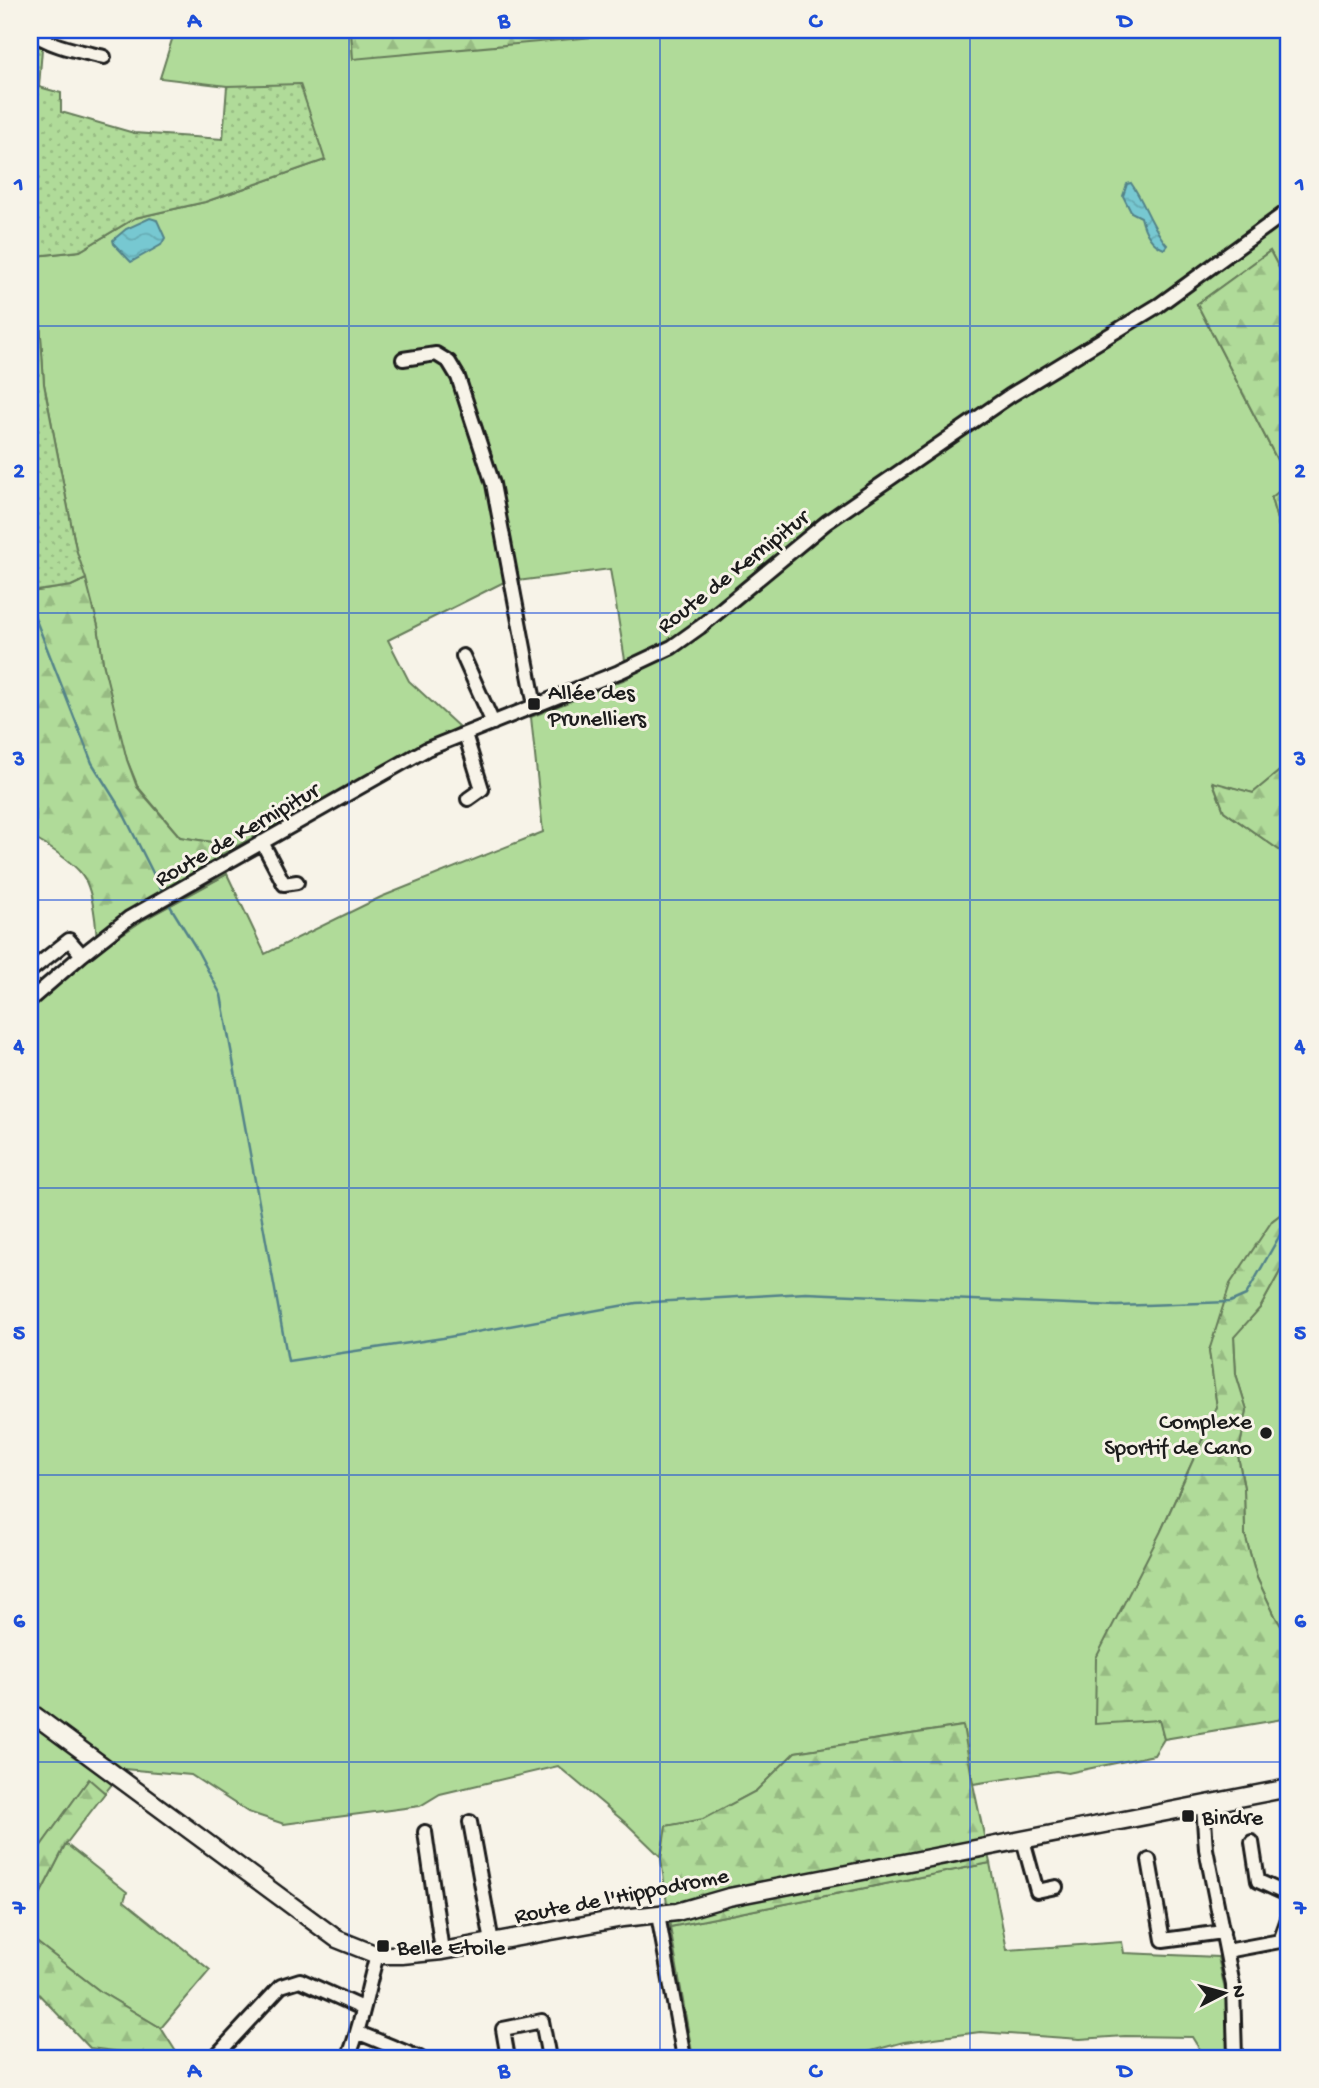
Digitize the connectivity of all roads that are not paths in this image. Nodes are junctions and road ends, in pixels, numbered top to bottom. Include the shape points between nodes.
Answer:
1 (30, 31) edge
2 (104, 57) dead end
3 (1289, 210) edge
4 (403, 359) dead end
5 (463, 656) dead end
6 (535, 706) junction
7 (493, 723) junction
8 (465, 734) junction
9 (468, 799) dead end
10 (262, 842) junction
11 (297, 882) dead end
12 (82, 955) junction
13 (30, 971) edge
14 (30, 1000) edge
15 (30, 1712) edge
16 (1289, 1788) edge
17 (1203, 1805) junction
18 (470, 1822) dead end
19 (425, 1832) dead end
20 (1023, 1840) junction
21 (1252, 1842) dead end
22 (1149, 1860) dead end
23 (1056, 1887) dead end
24 (1289, 1895) edge
25 (658, 1914) junction
26 (1289, 1916) edge
27 (1223, 1932) junction
28 (492, 1942) junction
29 (442, 1951) junction
30 (1227, 1951) junction
31 (377, 1955) junction
32 (362, 2008) junction
33 (359, 2033) junction
34 (214, 2058) edge
35 (348, 2058) edge
36 (420, 2058) edge
37 (508, 2058) edge
38 (546, 2058) edge
39 (684, 2058) edge
40 (1235, 2058) edge

1 - 2 street via 65,48
3 - 6 street, Route de Kernipitur via 1159,305 1011,395 827,522 672,647
4 - 6 street via 436,354 449,362 458,377 493,484
5 - 7 street
6 - 7 street, Route de Kernipitur
7 - 8 street, Route de Kernipitur
8 - 9 street via 482,789
8 - 10 street, Route de Kernipitur via 427,750
10 - 11 street via 284,884
10 - 12 street, Route de Kernipitur via 129,918
12 - 13 street via 69,940
12 - 14 street, Route de Kernipitur
15 - 31 main road, Route de l'Hippodrome via 337,1939
16 - 17 main road, Route de l'Hippodrome
17 - 20 main road, Route de l'Hippodrome
17 - 27 street via 1206,1849
18 - 28 street
19 - 29 street
20 - 23 street via 1037,1891
20 - 25 main road, Route de l'Hippodrome via 729,1896
21 - 24 street via 1258,1881
22 - 27 street via 1163,1940
25 - 28 main road, Route de l'Hippodrome
25 - 39 street
26 - 30 street via 1280,1941
27 - 30 street
28 - 29 main road, Route de l'Hippodrome
29 - 31 main road, Route de l'Hippodrome
30 - 40 street via 1235,2008
31 - 32 street
32 - 33 street
32 - 34 street via 300,1980 281,1986
33 - 35 street
33 - 36 street
37 - 38 street via 503,2029 542,2021

